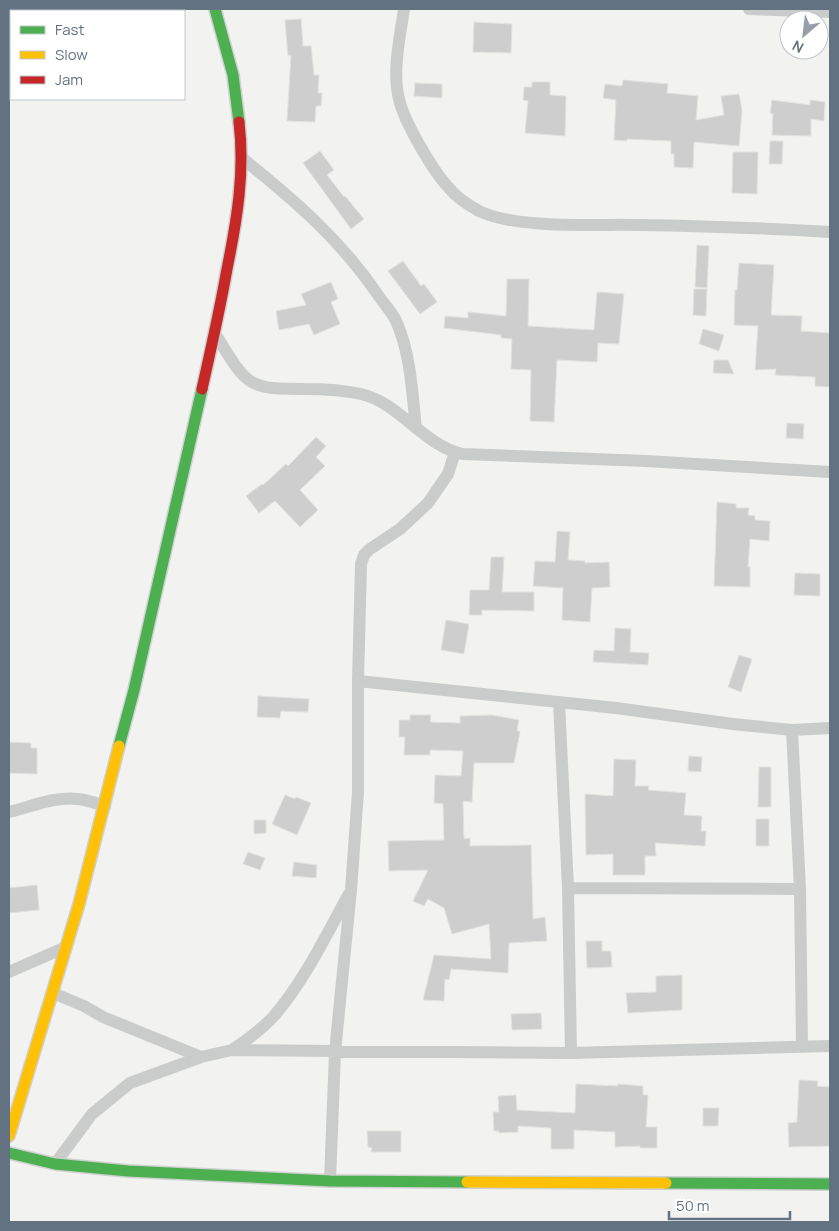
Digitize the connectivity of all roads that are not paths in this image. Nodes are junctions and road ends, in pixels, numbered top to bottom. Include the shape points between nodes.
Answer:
1 (215, 9) edge
2 (404, 9) edge
3 (749, 9) edge
4 (830, 12) edge
5 (242, 158) junction
6 (830, 232) edge
7 (215, 334) junction
8 (416, 428) junction
9 (455, 452) junction
10 (830, 472) edge
11 (358, 681) junction
12 (559, 702) junction
13 (830, 728) edge
14 (792, 730) junction
15 (105, 806) junction
16 (9, 812) edge
17 (568, 888) junction
18 (800, 889) junction
19 (351, 890) junction
20 (66, 947) junction
21 (9, 972) edge
22 (53, 992) junction
23 (802, 1046) junction
24 (830, 1046) edge
25 (232, 1050) junction
26 (335, 1052) junction
27 (570, 1053) junction
28 (201, 1057) junction
29 (9, 1136) edge
30 (9, 1153) edge
31 (55, 1164) junction
32 (330, 1181) junction
33 (830, 1184) edge

1 - 5 street via 233,75
2 - 6 street via 397,78 404,115 448,188 481,212 516,220 552,223 735,226
3 - 4 street
5 - 7 street via 238,210
5 - 8 street via 295,200 325,229 372,285 396,322 408,362
7 - 8 street via 238,370 250,381 275,389 360,394 384,404
7 - 15 street
8 - 9 street
9 - 10 street
9 - 11 street via 448,474 428,503 400,529 364,555
11 - 12 street
11 - 19 street via 358,792
12 - 14 street
12 - 17 street
13 - 14 street
14 - 18 street
15 - 16 street via 77,799 57,800
15 - 20 street
17 - 18 street
17 - 27 street
18 - 23 street
19 - 25 street via 307,968 274,1016
19 - 26 street
20 - 21 street
20 - 22 street
22 - 28 street
22 - 29 street
23 - 24 street
23 - 27 street
25 - 26 street
25 - 28 street
26 - 27 street
26 - 32 street
28 - 31 street via 130,1083 92,1114
30 - 31 street
31 - 32 street via 145,1173
32 - 33 street

